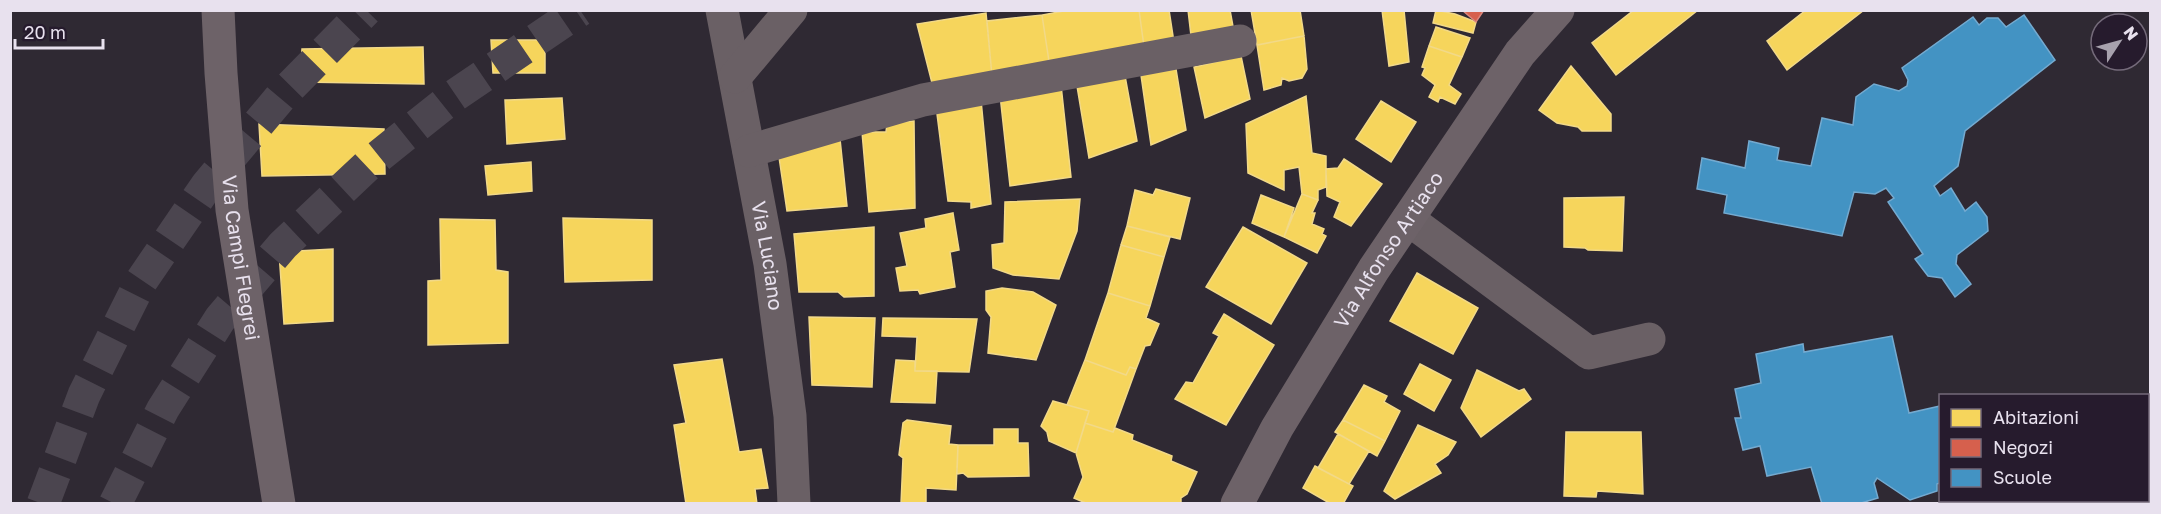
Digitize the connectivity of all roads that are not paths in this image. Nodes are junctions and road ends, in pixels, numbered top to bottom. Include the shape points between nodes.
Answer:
1 (218, 10) edge
2 (722, 10) edge
3 (791, 10) edge
4 (1558, 10) edge
5 (1240, 41) dead end
6 (735, 77) junction
7 (749, 151) junction
8 (1408, 219) junction
9 (1649, 339) dead end
10 (279, 504) edge
11 (794, 504) edge
12 (1237, 504) edge

1 - 10 main road, Via Campi Flegrei via 232,210
2 - 6 street, Via Luciano
3 - 6 street
4 - 8 main road, Via Alfonso Artiaco via 1520,53
5 - 7 street via 923,100
6 - 7 street, Via Luciano
7 - 11 street, Via Luciano via 770,264 790,416
8 - 9 street via 1589,353
8 - 12 main road, Via Alfonso Artiaco via 1277,428

